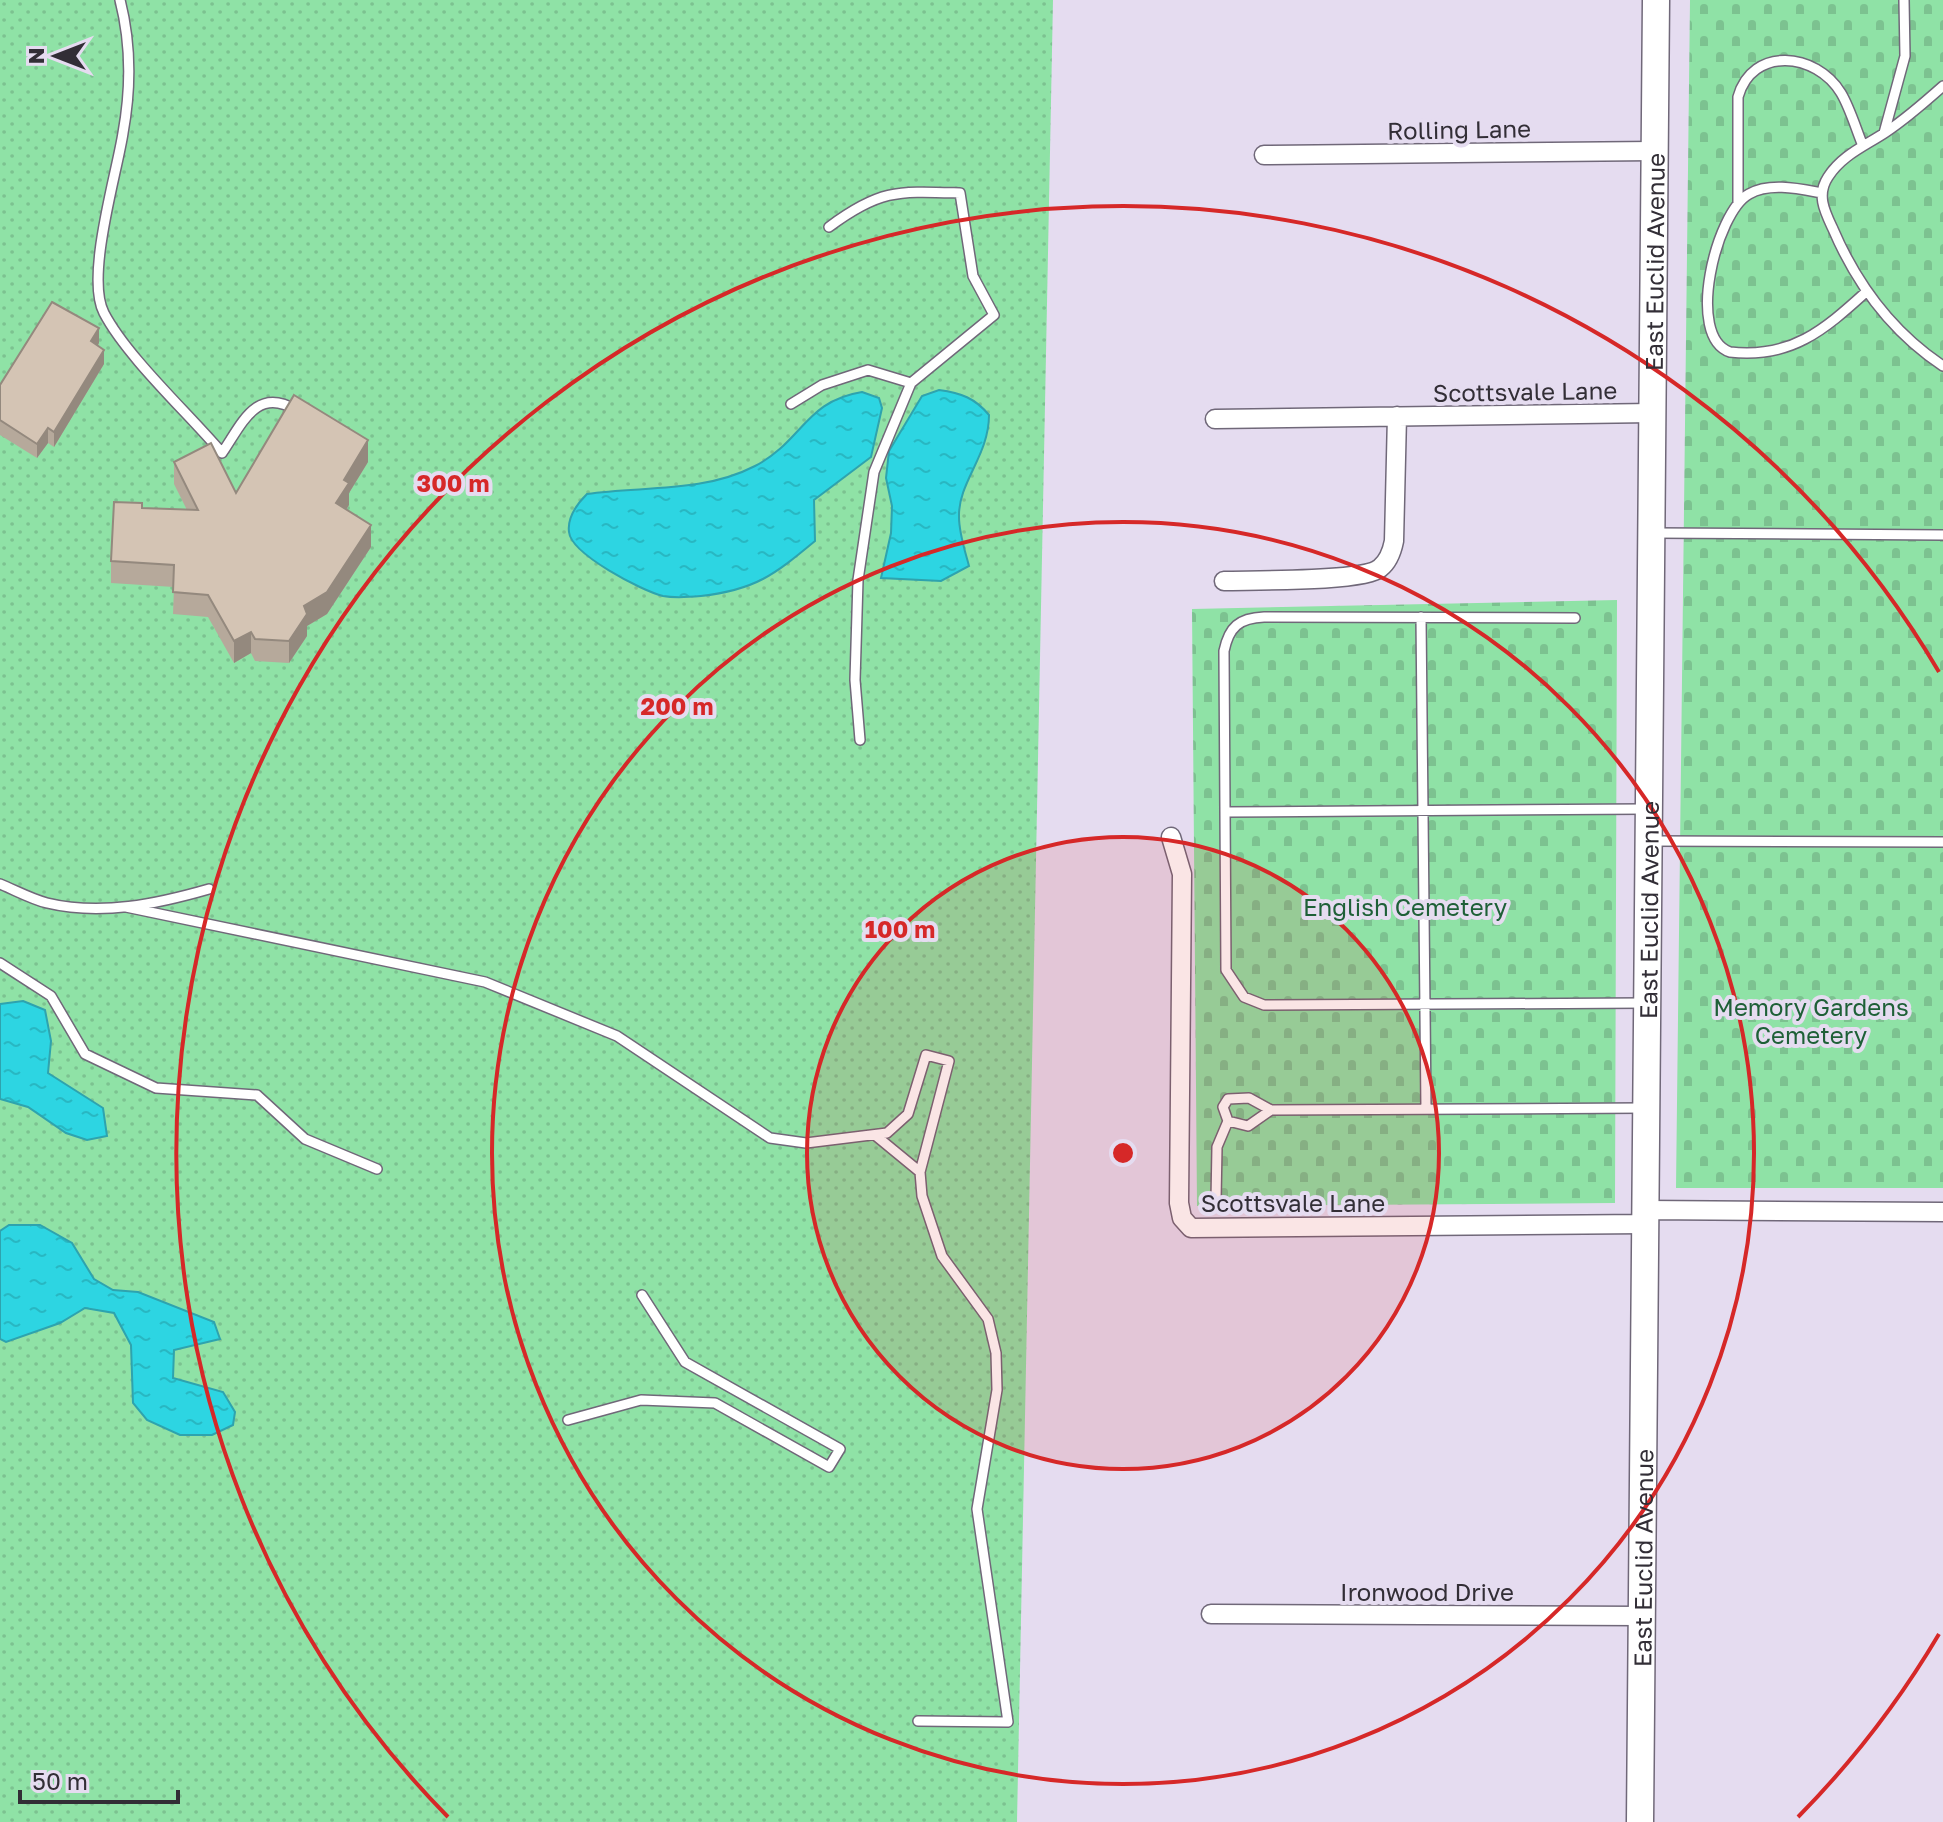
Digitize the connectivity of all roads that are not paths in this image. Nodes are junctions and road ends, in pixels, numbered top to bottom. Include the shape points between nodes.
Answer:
1 (120, 0) edge
2 (1656, 0) edge
3 (1904, 0) edge
4 (1943, 86) edge
5 (1884, 133) junction
6 (1863, 146) junction
7 (1654, 151) junction
8 (1264, 155) dead end
9 (1822, 193) junction
10 (1738, 203) junction
11 (829, 227) dead end
12 (1866, 292) junction
13 (1943, 366) edge
14 (911, 383) junction
15 (791, 404) dead end
16 (1653, 413) junction
17 (1397, 416) junction
18 (310, 418) edge
19 (1215, 419) dead end
20 (1652, 533) junction
21 (1943, 535) edge
22 (1224, 581) dead end
23 (1421, 617) junction
24 (1575, 618) dead end
25 (860, 740) dead end
26 (1648, 809) junction
27 (1423, 810) junction
28 (1225, 812) junction
29 (1171, 837) dead end
30 (1648, 841) junction
31 (1943, 842) edge
32 (0, 884) edge
33 (209, 889) dead end
34 (126, 907) junction
35 (0, 963) edge
36 (1647, 1003) junction
37 (1425, 1004) junction
38 (1646, 1108) junction
39 (1426, 1109) junction
40 (1271, 1110) junction
41 (1228, 1121) junction
42 (875, 1135) junction
43 (377, 1169) dead end
44 (920, 1172) junction
45 (1216, 1200) dead end
46 (1943, 1212) edge
47 (1645, 1217) junction
48 (642, 1295) dead end
49 (568, 1420) dead end
50 (1211, 1614) dead end
51 (1642, 1616) junction
52 (918, 1721) dead end
53 (1640, 1822) edge

1 - 18 lane via 130,43 124,132 108,198 102,254 103,311 222,453 248,415 266,402 283,402
2 - 7 main road, East Euclid Avenue
3 - 5 lane via 1905,56
4 - 5 lane
5 - 6 lane
6 - 9 lane via 1837,166
6 - 10 lane via 1841,92 1816,69 1788,59 1760,64 1742,82 1738,97
7 - 8 street, Rolling Lane
7 - 16 main road, East Euclid Avenue
9 - 10 lane via 1762,189
9 - 12 lane via 1845,258
10 - 12 lane via 1709,279 1709,321 1722,349 1743,353 1807,340
11 - 14 lane via 862,202 900,191 960,193 973,276 994,315
12 - 13 lane via 1895,327
14 - 15 lane via 868,370 822,385
14 - 25 lane via 874,472 858,580 855,680
16 - 17 street, Scottsvale Lane
16 - 20 main road, East Euclid Avenue
17 - 19 street, Scottsvale Lane
17 - 22 street via 1394,541 1378,571
20 - 21 lane
20 - 26 main road, East Euclid Avenue
23 - 24 lane
23 - 27 lane
23 - 28 lane via 1249,618 1232,628 1224,651
26 - 27 lane
26 - 30 main road, East Euclid Avenue
27 - 28 lane
27 - 37 lane
28 - 37 lane via 1226,970 1244,997 1264,1005
29 - 47 street, Scottsvale Lane via 1182,874 1179,1203 1191,1228
30 - 31 lane
30 - 36 main road, East Euclid Avenue
32 - 34 lane via 46,903
33 - 34 lane
34 - 42 lane via 485,982 617,1036 770,1138 806,1143
35 - 43 lane via 51,996 85,1054 156,1088 257,1095 305,1139
36 - 37 lane
36 - 38 main road, East Euclid Avenue
37 - 39 lane
38 - 39 lane
38 - 47 main road, East Euclid Avenue
39 - 40 lane
40 - 41 lane via 1248,1126
40 - 41 lane via 1237,1096 1223,1107
41 - 45 lane via 1217,1147
42 - 44 lane
42 - 44 lane via 887,1133 908,1114 926,1055 949,1061
44 - 52 lane via 933,1235 988,1319 996,1353 997,1390 977,1509 1008,1722
46 - 47 street
47 - 51 main road, East Euclid Avenue
48 - 49 lane via 685,1362 840,1449 829,1467 715,1403 641,1400
50 - 51 street, Ironwood Drive
51 - 53 main road, East Euclid Avenue

